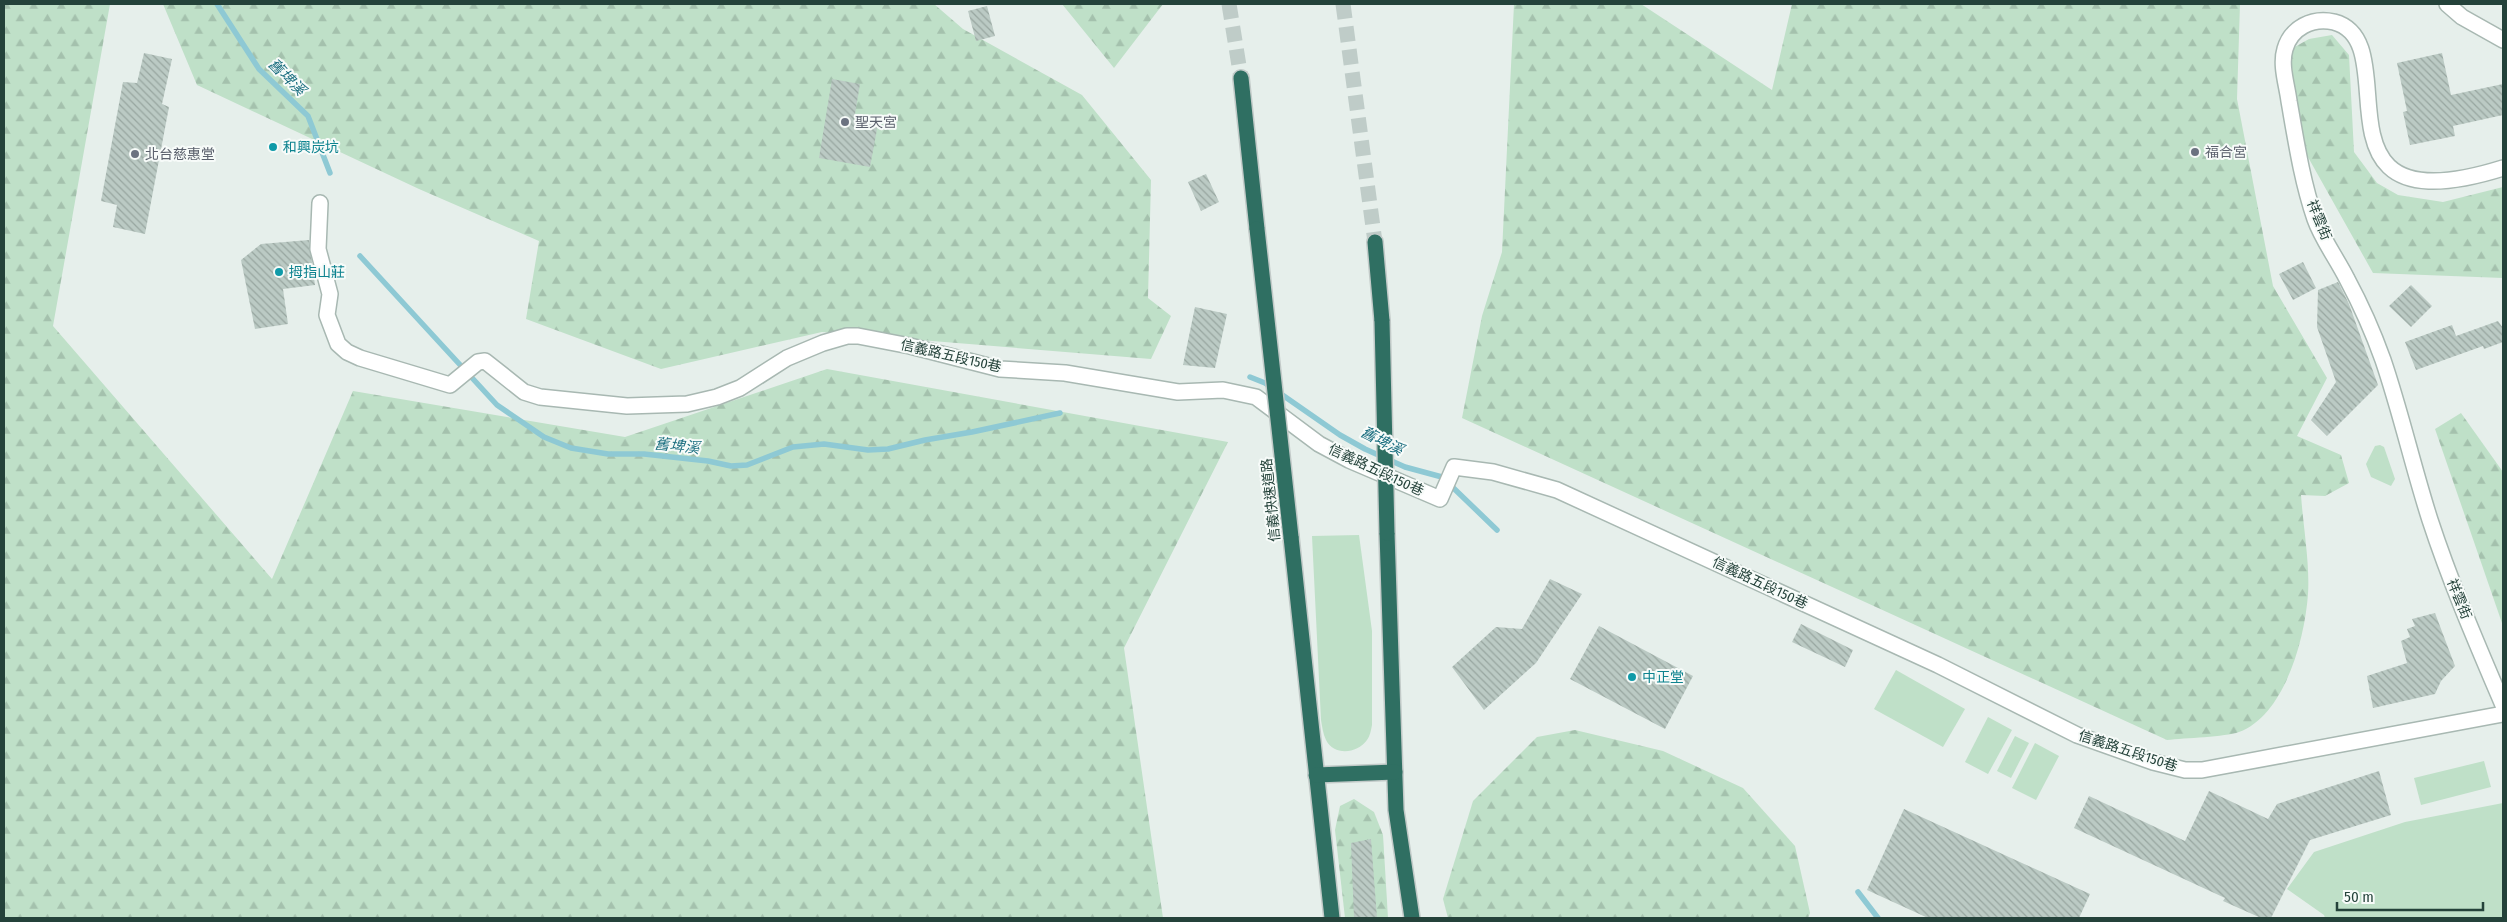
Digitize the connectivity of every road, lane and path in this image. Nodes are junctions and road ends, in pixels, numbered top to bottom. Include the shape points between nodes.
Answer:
1 (2447, 4) edge
2 (2503, 40) edge
3 (1241, 78) tunnel mouth
4 (2503, 168) edge
5 (320, 203) dead end
6 (1376, 242) tunnel mouth
7 (2503, 706) edge
8 (2503, 714) edge
9 (1395, 772) junction
10 (1316, 775) junction
11 (1332, 918) edge
12 (1412, 918) edge

1 - 2 street via 2462,17
3 - 10 highway, 信義快速道路, bridge
4 - 7 street, 祥雲街 via 2453,181 2436,182 2401,174 2380,156 2373,143 2365,61 2355,37 2334,22 2320,20 2297,28 2289,39 2284,52 2284,69 2300,164 2316,220 2377,343 2448,572
5 - 8 street, 信義路五段150巷 via 318,249 330,294 327,315 338,344 360,358 450,385 478,362 485,361 524,392 540,397 627,406 687,404 717,398 740,388 787,358 823,342 858,336 1000,368 1065,374 1178,392 1223,390 1256,398 1326,448 1440,499 1454,467 1493,472 1557,490 1938,665 2077,735 2153,762 2177,768 2218,768
6 - 9 highway, bridge via 1382,322
9 - 10 highway
9 - 12 highway via 1396,810
10 - 11 highway, 信義快速道路

